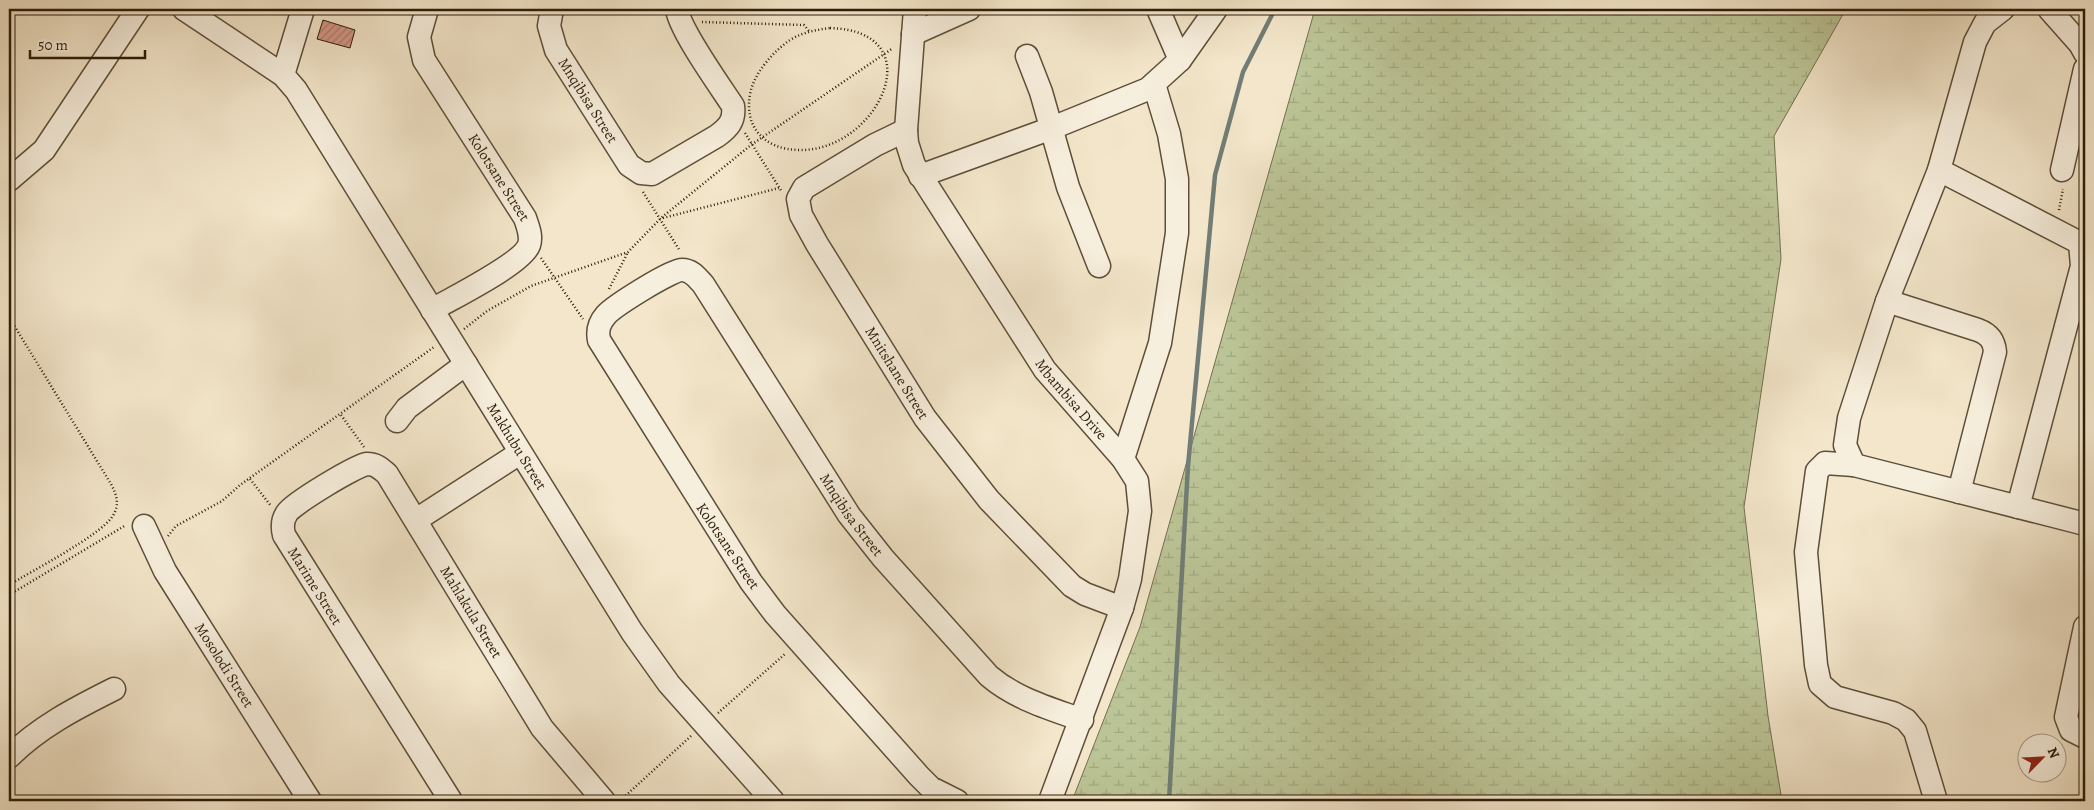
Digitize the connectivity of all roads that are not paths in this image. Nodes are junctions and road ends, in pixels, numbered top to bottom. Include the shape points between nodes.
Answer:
1 (138, 9) edge
2 (184, 9) edge
3 (303, 9) edge
4 (427, 9) edge
5 (552, 9) edge
6 (914, 9) edge
7 (969, 9) edge
8 (1158, 9) edge
9 (1216, 9) edge
10 (2003, 9) edge
11 (2048, 9) edge
12 (679, 15) edge
13 (913, 34) junction
14 (2084, 46) edge
15 (1027, 56) dead end
16 (1180, 60) junction
17 (2085, 69) edge
18 (283, 75) junction
19 (1154, 84) junction
20 (1052, 128) junction
21 (906, 130) junction
22 (1939, 170) junction
23 (2062, 170) road end
24 (920, 176) junction
25 (9, 180) edge
26 (2083, 241) edge
27 (1099, 266) dead end
28 (678, 272) joint
29 (1887, 301) junction
30 (432, 310) junction
31 (466, 364) junction
32 (397, 421) dead end
33 (520, 453) junction
34 (1123, 459) junction
35 (1854, 465) junction
36 (1959, 492) junction
37 (2018, 507) junction
38 (416, 520) junction
39 (2085, 524) edge
40 (144, 526) road end
41 (1122, 608) junction
42 (2085, 627) edge
43 (114, 689) dead end
44 (1082, 720) junction
45 (2085, 737) edge
46 (9, 757) edge
47 (310, 801) edge
48 (451, 801) edge
49 (604, 801) edge
50 (773, 801) edge
51 (957, 801) edge
52 (1050, 801) edge
53 (1936, 801) edge

1 - 25 street via 44,150
2 - 18 street, Makhubu Street
3 - 18 street
4 - 30 street, Kolotsane Street via 419,37 424,60 525,218 530,243 521,257 511,264
5 - 12 street, Mnqibisa Street via 549,26 556,50 619,152 643,172 717,136 726,129 734,115 733,106
6 - 13 street, Mbambisa Drive
7 - 13 street
8 - 16 street
9 - 16 street
10 - 22 street via 1985,23 1975,42
11 - 14 street
13 - 21 street, Mbambisa Drive
15 - 20 street
16 - 19 street
17 - 23 street
18 - 30 street, Makhubu Street via 309,109
19 - 20 street via 1132,97
19 - 34 street via 1169,134 1177,180 1176,233 1160,343
20 - 24 street
20 - 27 street via 1068,187
21 - 24 street, Mbambisa Drive via 910,154
21 - 41 street, Mnitshane Street via 804,188 798,199 801,214 943,444 1060,575 1085,594
22 - 26 street
22 - 29 street
24 - 34 street, Mbambisa Drive via 1045,370
26 - 37 street via 2082,266
28 - 44 street, Mnqibisa Street via 703,284 830,488 883,558 989,676 1013,694
28 - 51 street, Kolotsane Street via 607,314 599,325 599,340 729,551 775,614 931,788
29 - 35 street via 1849,418 1845,445
29 - 36 street via 1978,330 1994,343 1995,352
30 - 31 street, Makhubu Street
31 - 32 street via 407,408
31 - 33 street, Makhubu Street
33 - 38 street
33 - 50 street, Makhubu Street via 654,664
34 - 41 street, Mbambisa Drive via 1137,481 1140,510 1130,579
35 - 36 street
35 - 53 street via 1825,463 1817,471 1814,482 1806,552 1820,684 1835,697 1893,713 1911,725
36 - 37 street
37 - 39 street
38 - 48 street, Marime Street via 387,474 378,466 364,464 289,510 282,521 288,543
38 - 49 street, Mahlakula Street via 542,728
40 - 47 street, Mosolodi Street via 165,571
41 - 44 street, Mbambisa Drive
42 - 45 street via 2066,717 2071,730
43 - 46 street via 49,724
44 - 52 street, Mbambisa Drive

